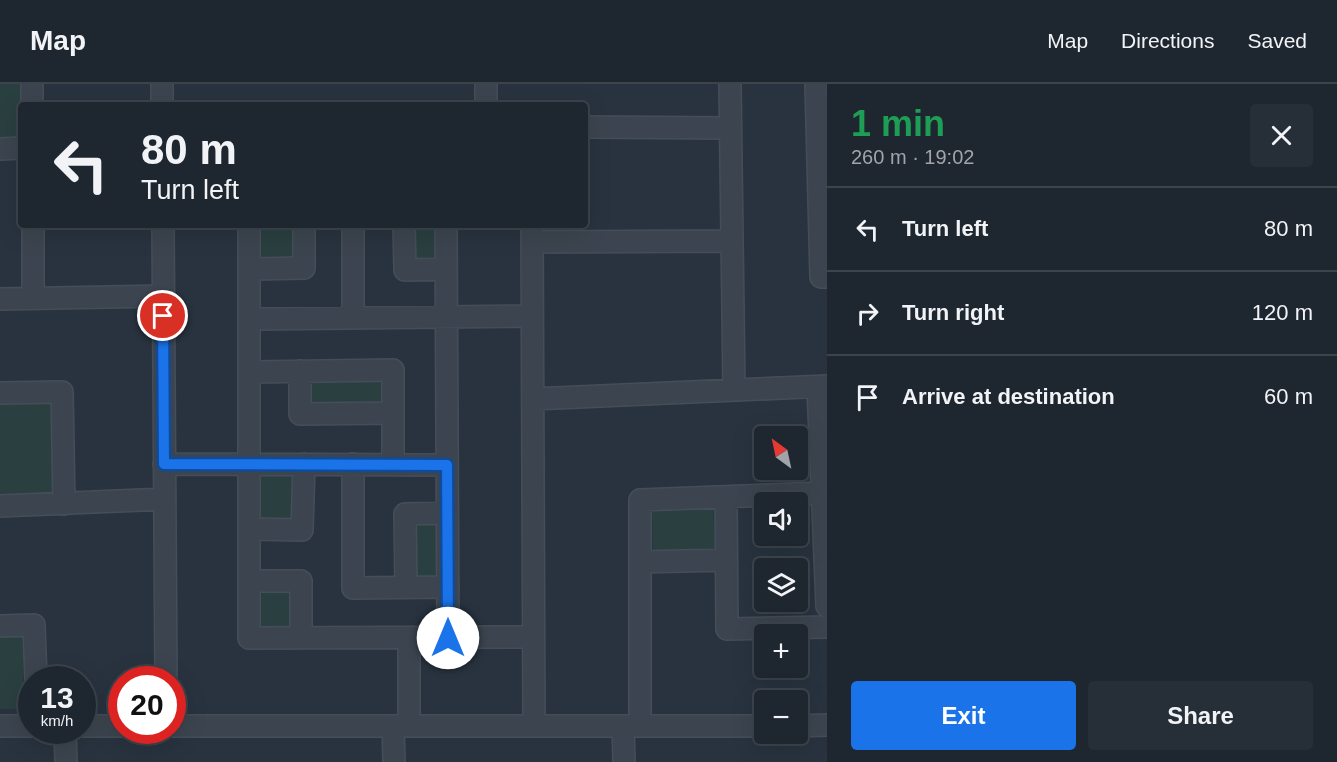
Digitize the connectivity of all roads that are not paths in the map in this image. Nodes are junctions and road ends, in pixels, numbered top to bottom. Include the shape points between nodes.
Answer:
1 (32, 84) edge
2 (162, 84) edge
3 (486, 84) edge
4 (730, 84) edge
5 (816, 84) edge
6 (33, 102) edge
7 (162, 102) edge
8 (486, 102) edge
9 (822, 126) edge
10 (588, 128) edge
11 (730, 128) junction
12 (18, 148) edge
13 (0, 149) edge
14 (823, 176) edge
15 (33, 228) edge
16 (163, 228) edge
17 (249, 228) edge
18 (304, 228) edge
19 (353, 228) edge
20 (404, 228) edge
21 (446, 228) edge
22 (823, 229) edge
23 (532, 233) edge
24 (732, 241) junction
25 (249, 269) junction
26 (446, 269) junction
27 (827, 277) edge
28 (163, 296) junction
29 (33, 298) junction
30 (0, 299) edge
31 (532, 316) junction
32 (446, 317) junction
33 (353, 318) junction
34 (249, 319) junction
35 (300, 371) junction
36 (249, 372) junction
37 (822, 387) edge
38 (734, 390) junction
39 (0, 393) edge
40 (532, 399) junction
41 (393, 413) junction
42 (164, 464) junction
43 (249, 464) junction
44 (304, 464) junction
45 (353, 464) junction
46 (393, 465) junction
47 (447, 465) junction
48 (822, 493) junction
49 (726, 497) junction
50 (165, 499) junction
51 (64, 504) junction
52 (0, 506) edge
53 (447, 513) junction
54 (249, 529) junction
55 (726, 560) junction
56 (640, 562) junction
57 (249, 581) junction
58 (406, 587) junction
59 (448, 587) junction
60 (827, 606) edge
61 (0, 626) edge
62 (827, 627) edge
63 (301, 638) junction
64 (409, 638) junction
65 (448, 638) junction
66 (533, 638) junction
67 (35, 666) edge
68 (166, 666) edge
69 (827, 725) edge
70 (0, 726) edge
71 (18, 726) edge
72 (186, 726) edge
73 (401, 726) junction
74 (534, 726) junction
75 (631, 726) junction
76 (754, 726) edge
77 (808, 726) edge
78 (65, 744) edge
79 (66, 762) edge
80 (394, 762) edge
81 (624, 762) edge

1 - 6 street
2 - 7 street
3 - 8 street
4 - 11 street
5 - 9 street
9 - 14 street
10 - 11 street
11 - 24 street
12 - 13 street
14 - 22 street
15 - 29 street
16 - 28 street
17 - 25 street
18 - 25 street via 304,268
19 - 33 street
20 - 26 street via 405,270
21 - 26 street
22 - 27 street via 821,277
23 - 24 street
23 - 31 street
24 - 38 street
25 - 34 street
26 - 32 street
28 - 29 street
28 - 42 street
29 - 30 street
31 - 32 street
31 - 40 street
32 - 33 street
32 - 47 street
33 - 34 street
34 - 36 street
35 - 36 street
35 - 41 street via 393,370
35 - 41 street via 300,414
36 - 43 street
37 - 38 street
37 - 48 street
38 - 40 street
39 - 51 street via 62,392
40 - 66 street
41 - 46 street
42 - 43 street
42 - 50 street
43 - 44 street
43 - 54 street
44 - 45 street
44 - 54 street via 302,530
45 - 46 street
45 - 58 street via 353,588
46 - 47 street
47 - 53 street
48 - 49 street
48 - 60 street
49 - 55 street
49 - 56 street via 640,500
50 - 51 street
50 - 68 street
51 - 52 street
53 - 58 street via 405,514
53 - 59 street
54 - 57 street
55 - 56 street
55 - 62 street via 727,629
56 - 75 street
57 - 63 street via 301,581
57 - 63 street via 249,638
58 - 59 street
59 - 65 street
61 - 67 street via 34,625
63 - 64 street
64 - 65 street
64 - 73 street
65 - 66 street
66 - 74 street
69 - 77 street
70 - 71 street
72 - 73 street
73 - 74 street
73 - 80 street
74 - 75 street
75 - 76 street
75 - 81 street
78 - 79 street

